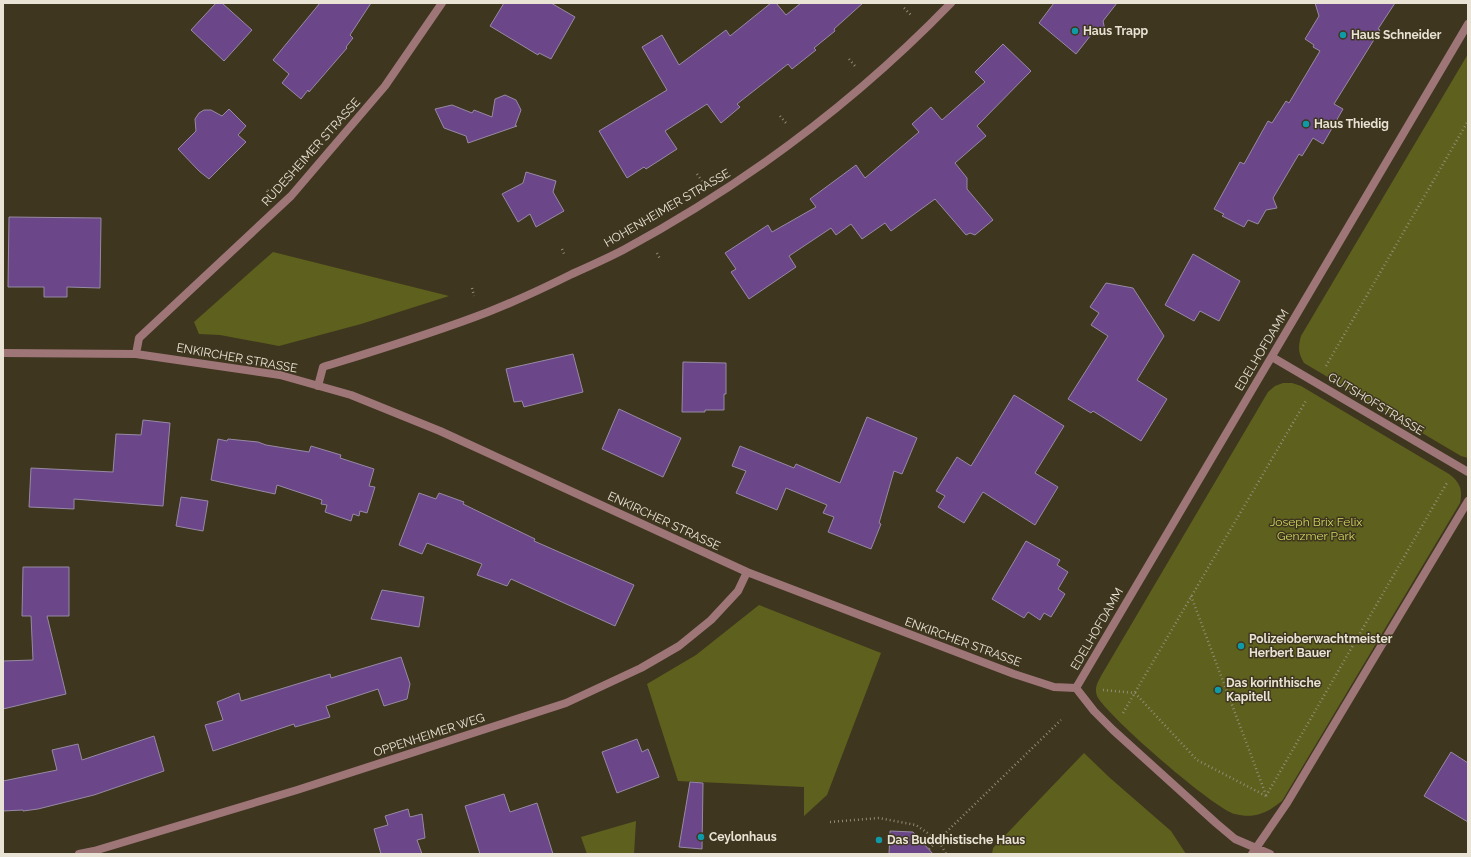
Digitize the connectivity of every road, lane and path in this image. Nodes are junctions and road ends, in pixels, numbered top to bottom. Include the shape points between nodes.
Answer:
1 (442, 3) edge
2 (951, 3) edge
3 (904, 8) dead end
4 (912, 16) dead end
5 (1468, 24) edge
6 (849, 59) dead end
7 (856, 67) dead end
8 (780, 116) dead end
9 (1468, 122) edge
10 (786, 123) dead end
11 (697, 174) dead end
12 (702, 181) dead end
13 (562, 249) dead end
14 (657, 253) dead end
15 (565, 257) dead end
16 (660, 258) dead end
17 (472, 288) dead end
18 (474, 296) dead end
19 (3, 353) edge
20 (136, 354) junction
21 (1272, 357) junction
22 (1326, 367) dead end
23 (318, 386) junction
24 (1307, 399) dead end
25 (1468, 472) edge
26 (1451, 476) dead end
27 (1468, 501) edge
28 (747, 572) junction
29 (1191, 596) junction
30 (1076, 688) junction
31 (1096, 689) dead end
32 (1135, 692) junction
33 (1061, 720) dead end
34 (1266, 796) junction
35 (830, 822) dead end
36 (939, 841) junction
37 (928, 849) dead end
38 (1254, 851) edge
39 (79, 854) edge
40 (946, 854) edge
41 (1270, 854) edge

1 - 20 street, RÜDESHEIMER STRASSE via 385,86 291,196 140,338
2 - 23 street, HOHENHEIMER STRASSE via 880,71 827,115 744,177 690,212 624,250 533,293 465,320 323,367
3 - 4 path
5 - 21 street, EDELHOFDAMM
6 - 7 path
8 - 10 path
9 - 22 path
11 - 12 path
13 - 15 path
14 - 16 path
17 - 18 path
19 - 20 street, ENKIRCHER STRASSE
20 - 23 street, ENKIRCHER STRASSE via 280,375
21 - 25 street, GUTSHOFSTRASSE
21 - 30 street, EDELHOFDAMM
23 - 28 street, ENKIRCHER STRASSE via 351,395 440,431
24 - 29 path
26 - 34 path
27 - 38 street via 1287,803
28 - 30 street, ENKIRCHER STRASSE via 1014,674 1054,687
28 - 39 street, OPPENHEIMER WEG via 738,591 711,620 679,646 641,668 566,703 297,790
29 - 32 path
29 - 34 path
30 - 38 street via 1103,721 1148,764 1235,839
31 - 32 path
32 - 34 path via 1197,760
33 - 36 path
35 - 36 path via 879,818 916,825
36 - 37 path
36 - 40 path
38 - 41 street

